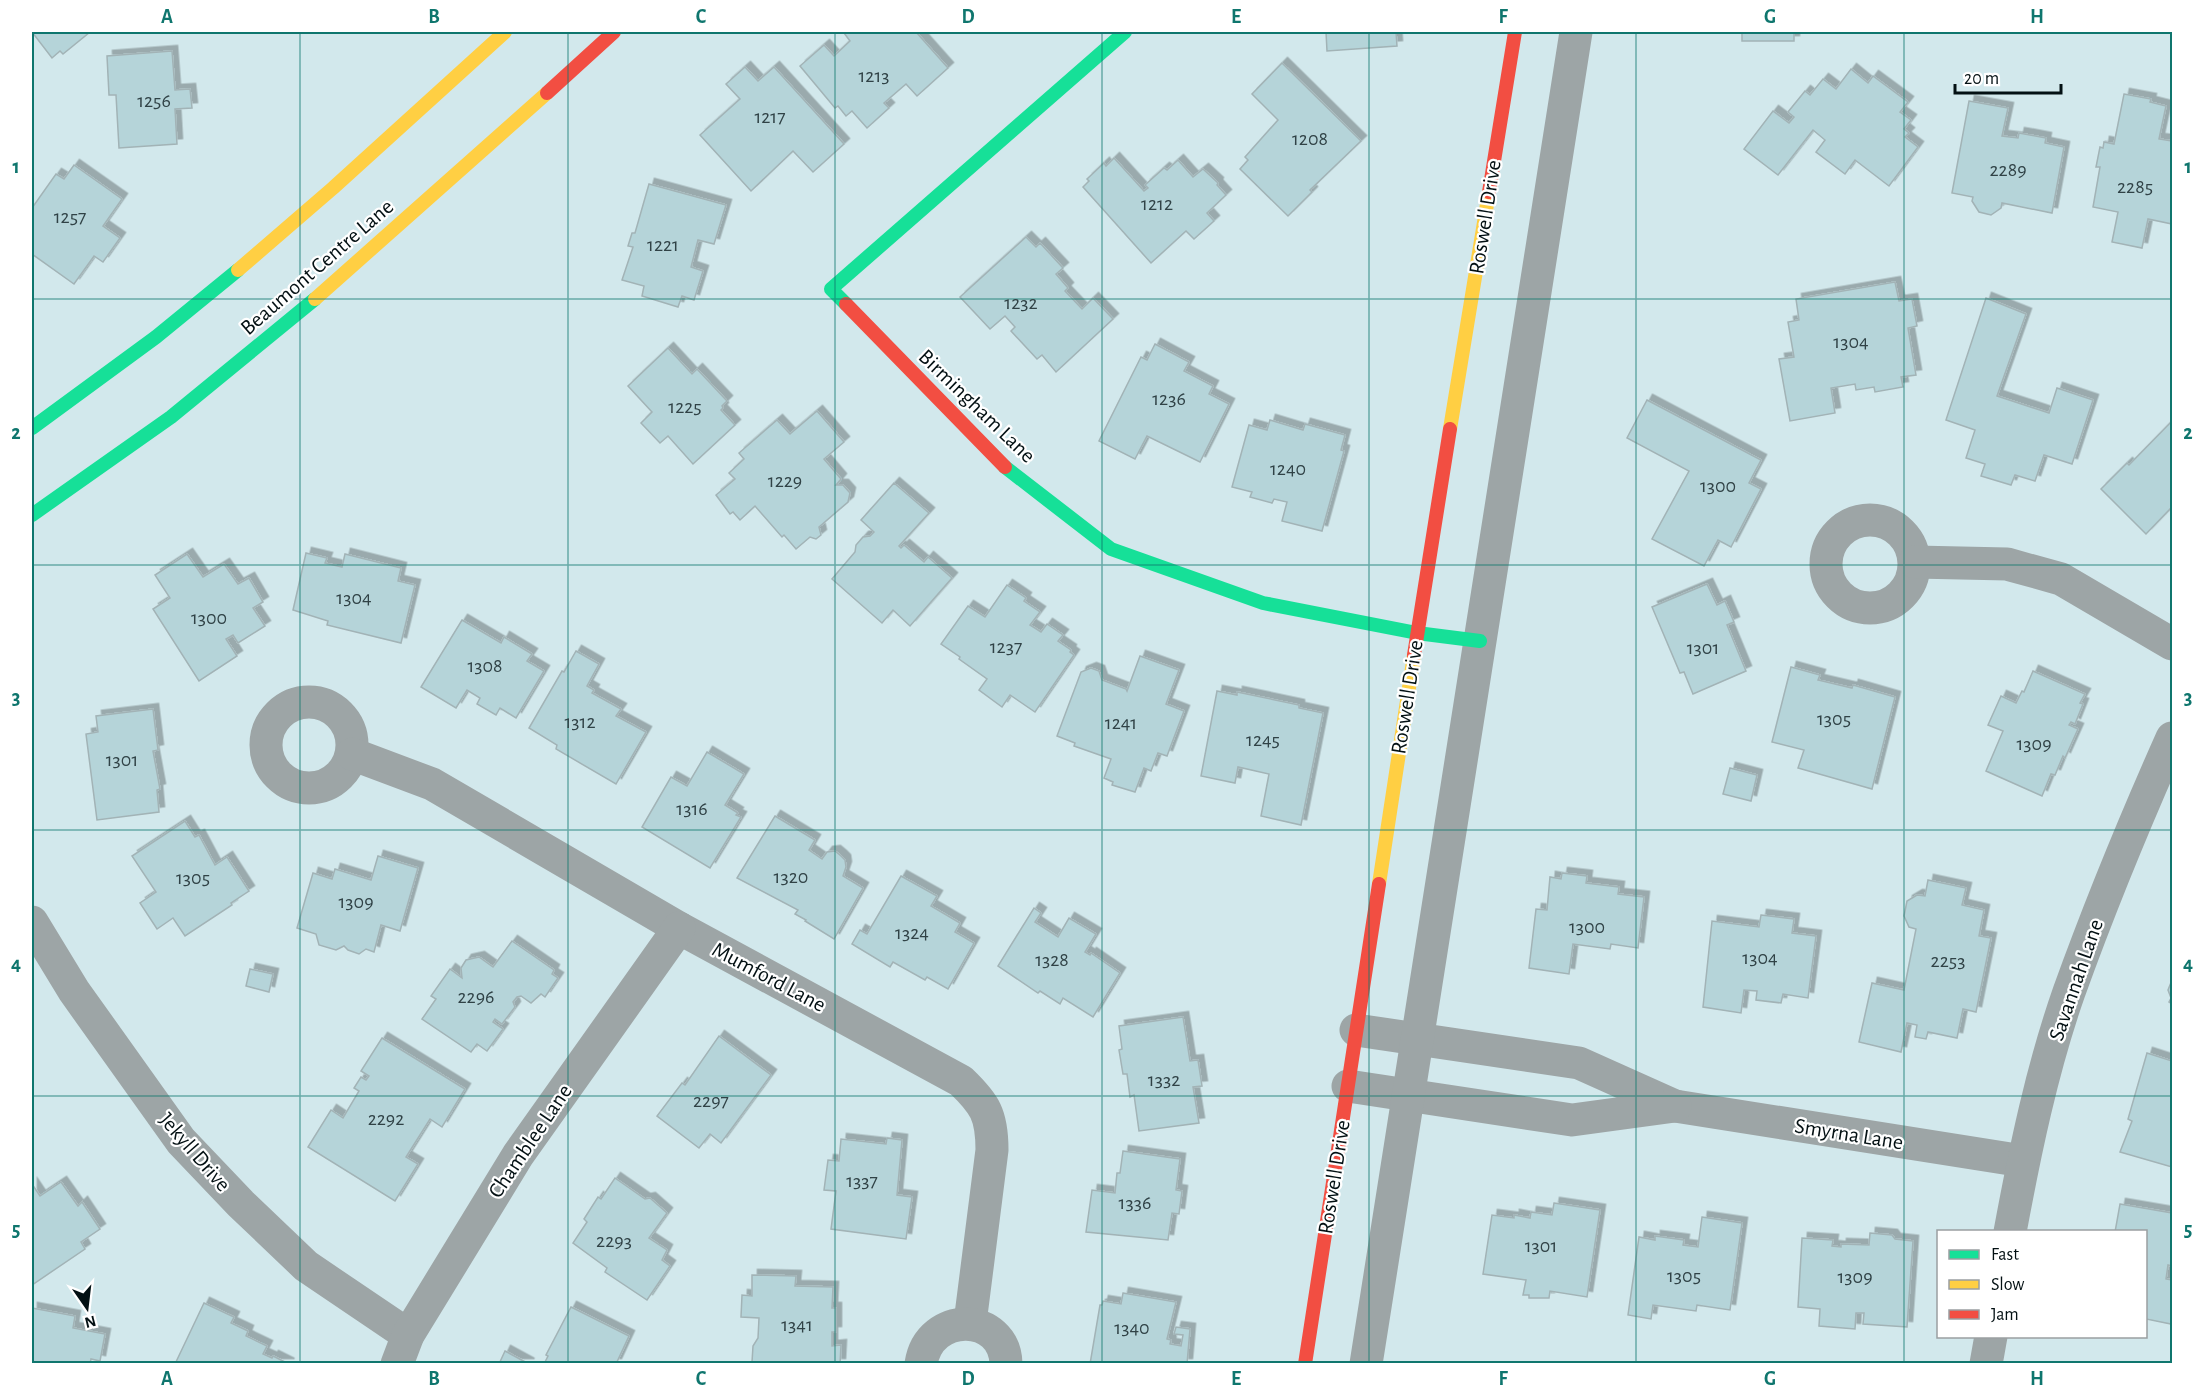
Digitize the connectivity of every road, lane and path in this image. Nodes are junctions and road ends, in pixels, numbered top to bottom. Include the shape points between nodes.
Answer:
1 (506, 32) edge
2 (614, 32) edge
3 (1125, 32) edge
4 (1515, 32) edge
5 (1576, 32) edge
6 (32, 428) edge
7 (32, 515) edge
8 (1915, 562) dead end
9 (1418, 633) junction
10 (1480, 641) junction
11 (2172, 644) edge
12 (2172, 738) edge
13 (352, 754) dead end
14 (32, 922) edge
15 (679, 928) junction
16 (1356, 1030) junction
17 (1418, 1039) junction
18 (1348, 1086) junction
19 (1408, 1096) junction
20 (1675, 1106) junction
21 (2023, 1161) junction
22 (2010, 1230) edge
23 (970, 1323) junction
24 (1991, 1338) edge
25 (402, 1349) edge
26 (921, 1364) edge
27 (1006, 1364) edge
28 (1305, 1364) edge
29 (1366, 1364) edge
30 (1986, 1364) edge

1 - 6 street via 208,294
2 - 7 street, Beaumont Centre Lane via 329,287 190,402
3 - 9 street, Birmingham Lane via 831,289 997,461 1111,549 1263,603
4 - 9 street, Roswell Drive
5 - 10 street
8 - 11 street via 2007,564 2061,579
9 - 10 street, Birmingham Lane
9 - 16 street, Roswell Drive
10 - 17 street
12 - 21 street, Savannah Lane via 2137,815 2068,993
13 - 15 street, Mumford Lane via 432,784
14 - 25 street, Jekyll Drive via 74,991 181,1141 306,1266
15 - 23 street, Mumford Lane via 961,1081 975,1095 992,1126 992,1150
15 - 25 street, Chamblee Lane via 518,1155
16 - 17 street, Smyrna Lane
16 - 18 street, Roswell Drive
17 - 19 street
17 - 20 street, Smyrna Lane via 1579,1063
18 - 19 street, Smyrna Lane
18 - 28 street, Roswell Drive
19 - 20 street, Smyrna Lane via 1572,1120
19 - 29 street
20 - 21 street, Smyrna Lane
21 - 22 street, Savannah Lane
23 - 26 street via 941,1329 923,1352
23 - 27 street via 994,1336 1002,1347
24 - 30 street

